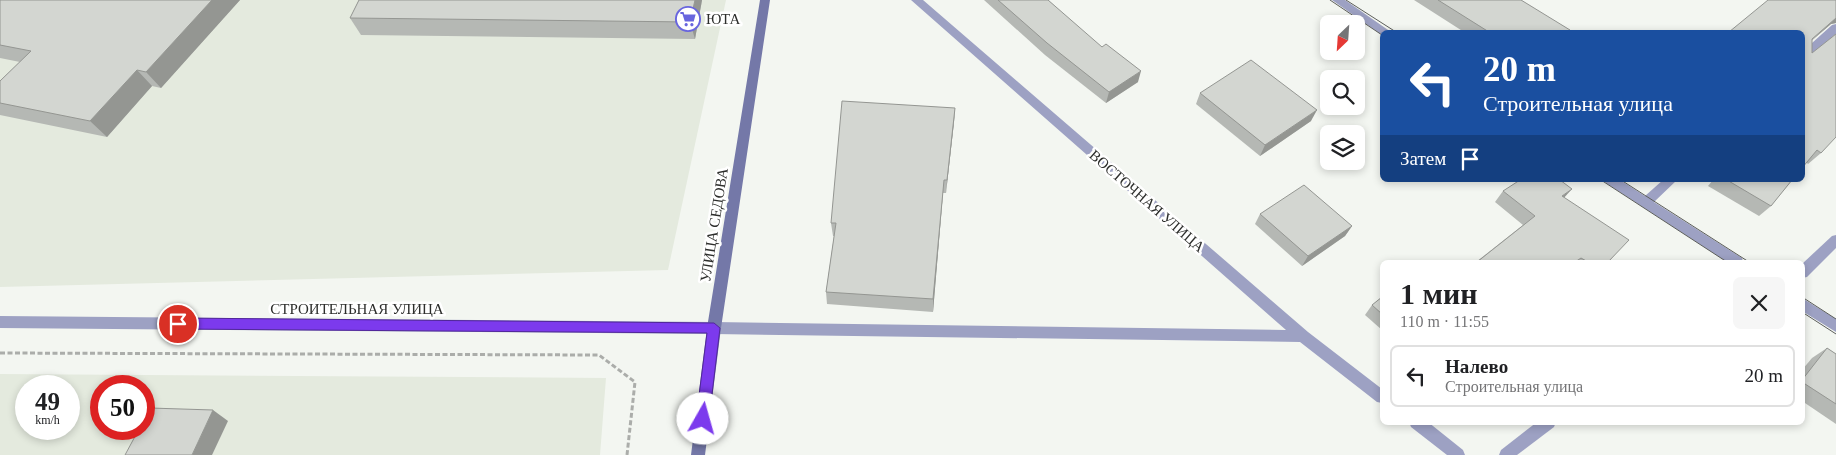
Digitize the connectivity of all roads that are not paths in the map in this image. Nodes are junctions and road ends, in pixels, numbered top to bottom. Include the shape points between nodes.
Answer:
1 (765, 0) edge
2 (916, 0) edge
3 (1337, 0) edge
4 (1836, 28) edge
5 (1383, 30) edge
6 (1805, 56) edge
7 (1613, 182) edge
8 (1669, 182) edge
9 (1645, 203) junction
10 (1836, 240) edge
11 (1735, 260) edge
12 (1805, 270) edge
13 (1805, 306) edge
14 (0, 322) edge
15 (1836, 326) edge
16 (714, 328) junction
17 (1303, 336) junction
18 (1380, 395) edge
19 (1420, 425) edge
20 (1546, 425) edge
21 (698, 455) edge
22 (1458, 455) edge
23 (1506, 455) edge

1 - 16 main road, УЛИЦА СЕДОВА
2 - 17 street, ВОСТОЧНАЯ УЛИЦА
3 - 5 street
4 - 6 street
7 - 9 street
8 - 9 street
9 - 11 street
10 - 12 street
13 - 15 street
14 - 16 street, СТРОИТЕЛЬНАЯ УЛИЦА
16 - 17 street, СТРОИТЕЛЬНАЯ УЛИЦА
16 - 21 main road, УЛИЦА СЕДОВА
17 - 18 street, ВОСТОЧНАЯ УЛИЦА
19 - 22 street
20 - 23 street

